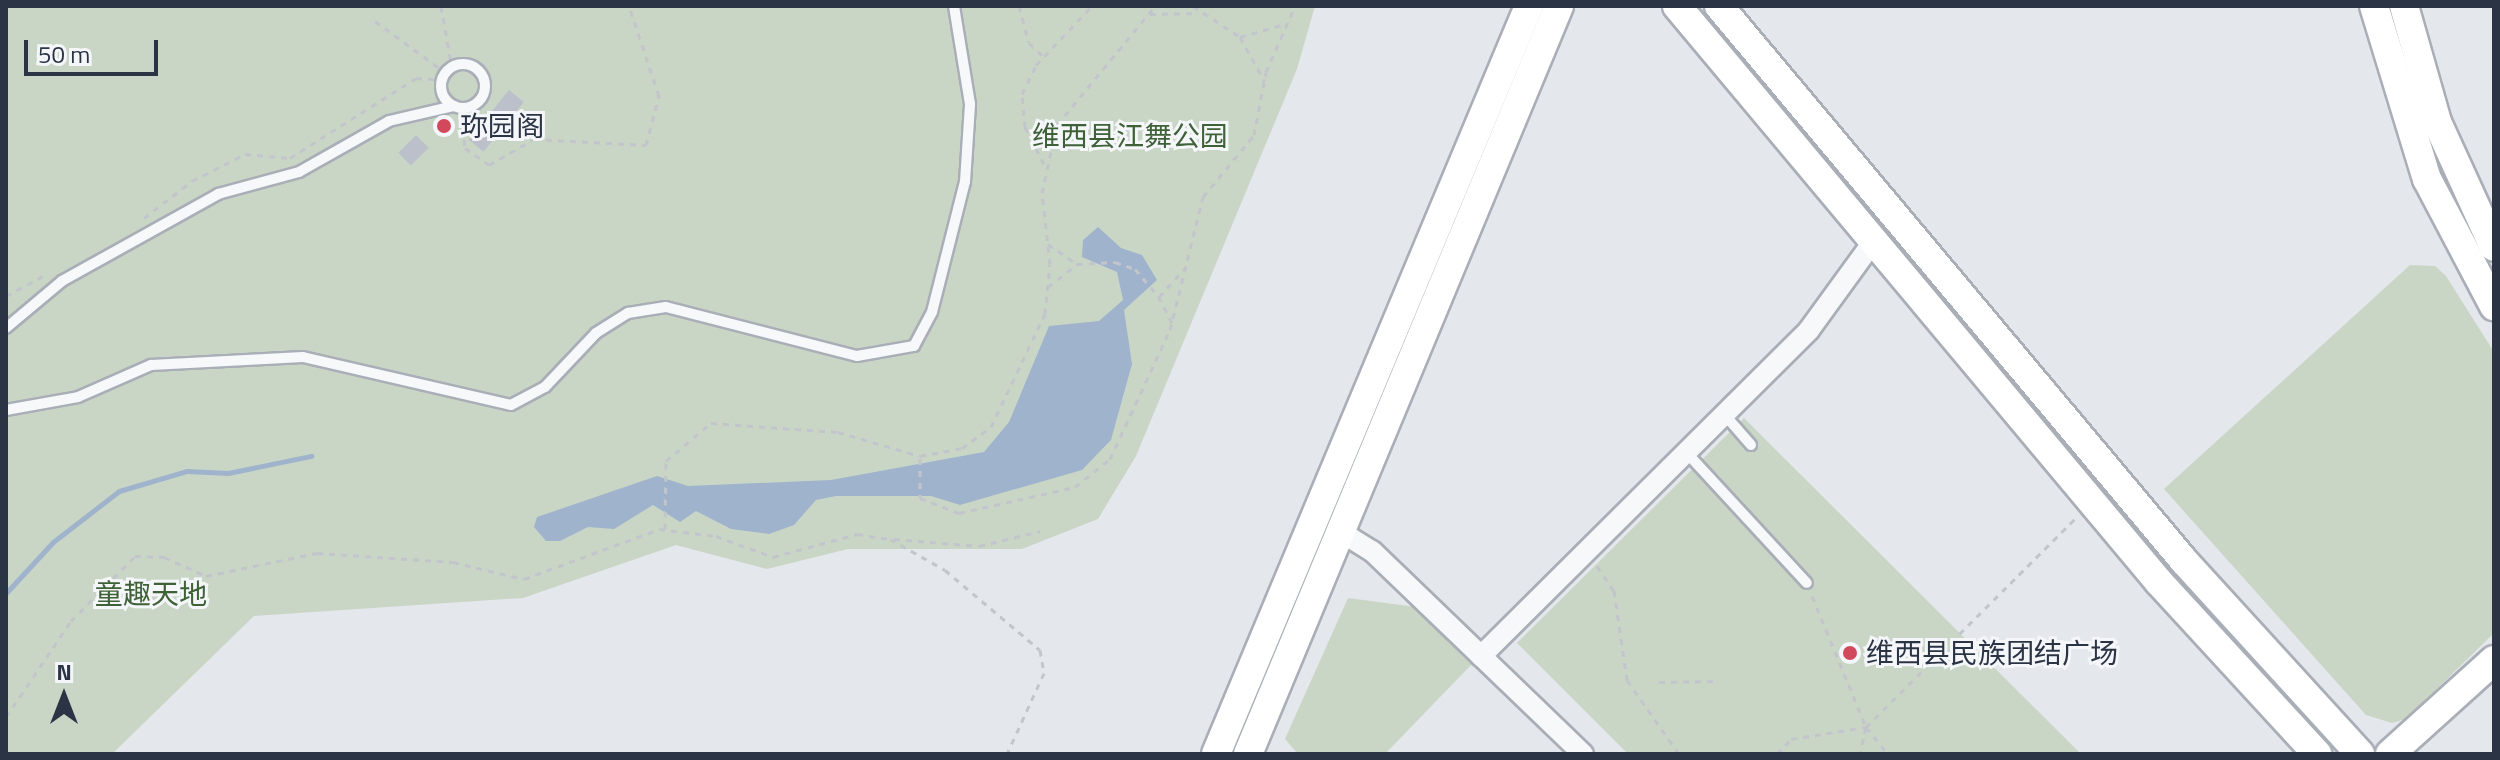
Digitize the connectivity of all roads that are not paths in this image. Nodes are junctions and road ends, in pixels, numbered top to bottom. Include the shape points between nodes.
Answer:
1 (954, 6) edge
2 (1529, 6) edge
3 (1559, 6) edge
4 (1677, 6) edge
5 (1719, 6) edge
6 (2374, 6) edge
7 (2404, 6) edge
8 (457, 107) junction
9 (1875, 239) junction
10 (2494, 247) edge
11 (2494, 306) edge
12 (6, 328) edge
13 (6, 410) edge
14 (1724, 414) junction
15 (1751, 445) dead end
16 (1686, 452) junction
17 (1341, 532) junction
18 (1807, 583) road end
19 (1481, 656) junction
20 (2494, 660) edge
21 (1216, 754) edge
22 (1248, 754) edge
23 (1583, 754) edge
24 (2317, 754) edge
25 (2360, 754) edge
26 (2390, 754) edge

1 - 13 lane via 970,104 965,182 932,312 914,346 857,356 666,307 628,313 596,333 545,387 511,405 303,357 151,365 78,397
2 - 21 street
3 - 17 street
4 - 9 street
5 - 25 street via 2184,561
6 - 11 street via 2423,167
7 - 10 street via 2437,122
8 - 8 lane via 443,95 449,71 473,67 485,85 475,104
8 - 12 lane via 389,121 299,172 218,194 62,281
9 - 14 street via 1835,301
9 - 24 street via 2094,502
14 - 15 lane
14 - 16 street
16 - 18 lane
16 - 19 street
17 - 19 street via 1372,551
17 - 22 street
19 - 23 street
20 - 26 street

